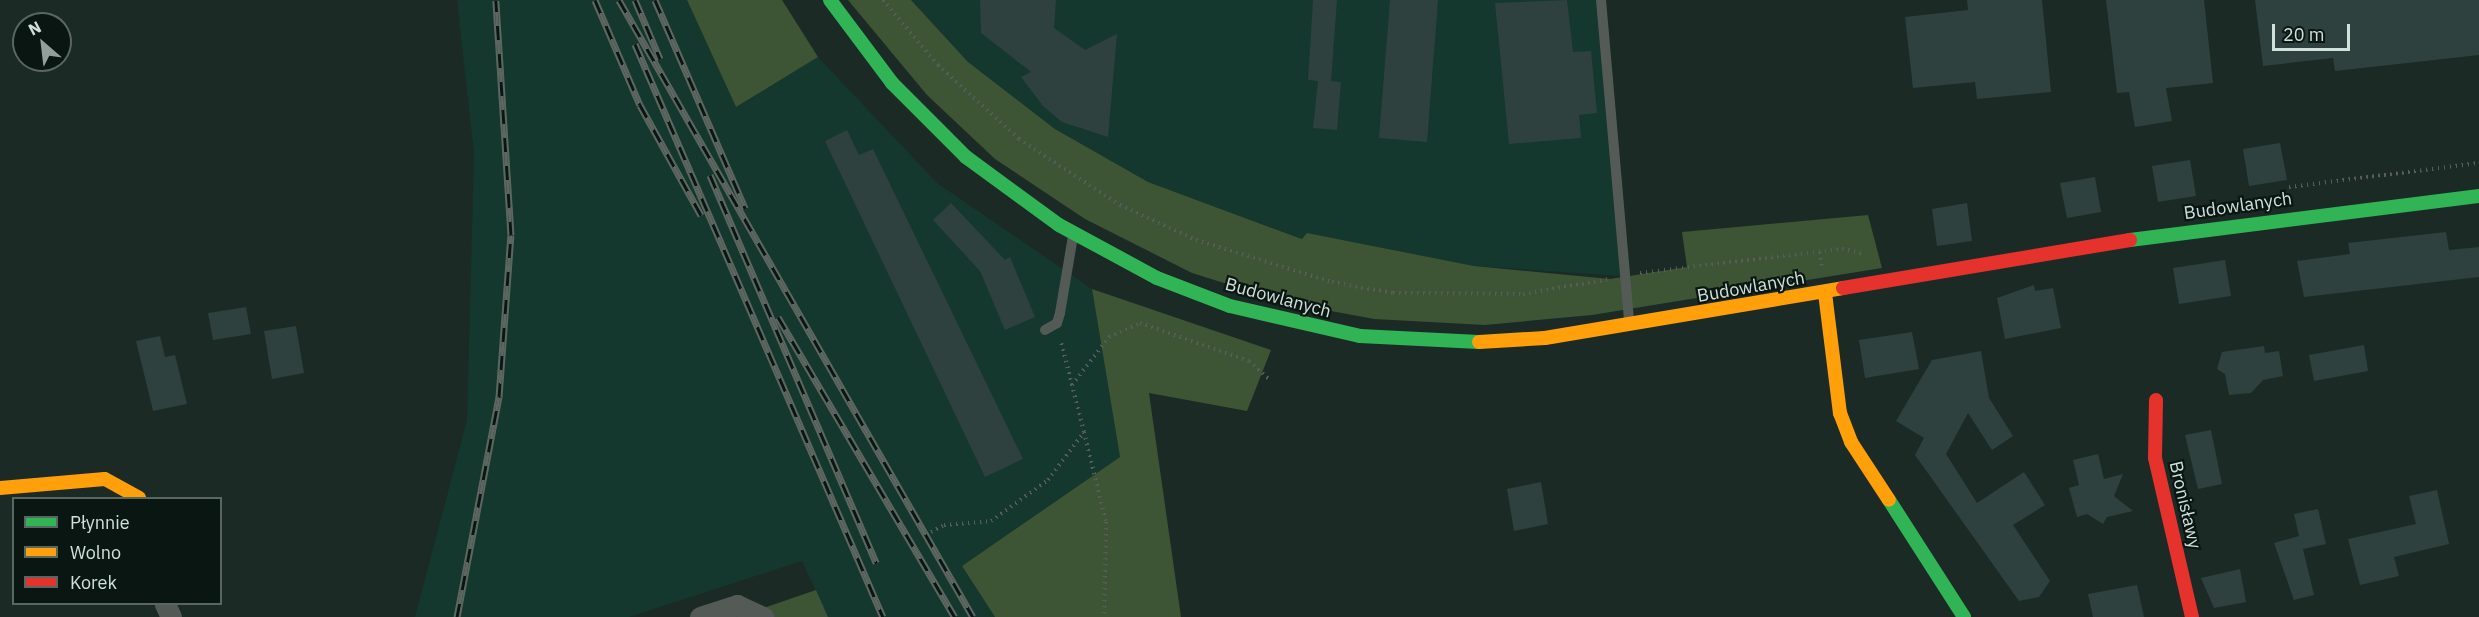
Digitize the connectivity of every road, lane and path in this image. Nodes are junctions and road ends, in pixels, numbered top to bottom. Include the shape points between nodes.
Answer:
1 (830, 0) edge
2 (883, 0) edge
3 (1601, 0) edge
4 (2479, 163) edge
5 (2343, 177) dead end
6 (2479, 196) edge
7 (1073, 233) junction
8 (1866, 254) dead end
9 (1622, 276) junction
10 (1826, 293) junction
11 (1057, 323) junction
12 (1629, 326) junction
13 (1045, 330) dead end
14 (1270, 380) dead end
15 (1072, 385) junction
16 (2156, 400) dead end
17 (1084, 432) junction
18 (0, 488) edge
19 (137, 497) edge
20 (931, 532) dead end
21 (700, 617) edge
22 (763, 617) edge
23 (1104, 617) edge
24 (1964, 617) edge
25 (2192, 617) edge

1 - 7 street, Budowlanych via 892,83 966,158
2 - 9 path via 938,66 1019,139 1120,205 1196,240 1332,282 1394,293 1523,294
3 - 9 lane
4 - 5 path
6 - 10 street, Budowlanych via 2210,226
7 - 11 lane
7 - 12 street, Budowlanych via 1157,278 1230,306 1360,336 1454,343
8 - 9 path via 1842,249
9 - 12 lane
10 - 12 street, Budowlanych
10 - 24 street, Budowlanych via 1840,413 1851,442
11 - 13 lane
11 - 15 path
14 - 15 path via 1249,361 1140,323 1109,337
15 - 17 path
16 - 25 street, Bronisławy via 2155,458
17 - 20 path via 1048,480 991,521 944,525
17 - 23 path via 1106,522
18 - 19 street via 105,479
21 - 22 street via 737,605

